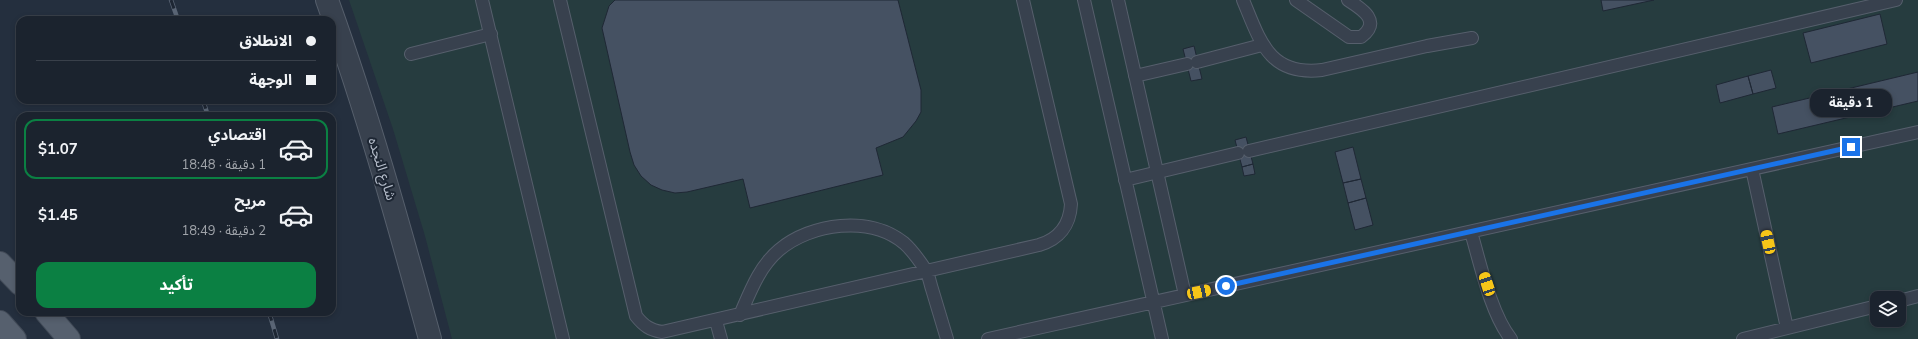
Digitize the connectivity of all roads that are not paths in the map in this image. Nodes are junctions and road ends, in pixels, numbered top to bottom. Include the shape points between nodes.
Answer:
1 (327, 0) edge
2 (482, 0) edge
3 (560, 0) edge
4 (1023, 0) edge
5 (1084, 0) edge
6 (1118, 0) edge
7 (1243, 0) edge
8 (1296, 0) edge
9 (1348, 0) edge
10 (1896, 0) edge
11 (332, 16) edge
12 (336, 27) edge
13 (491, 34) junction
14 (1472, 38) dead end
15 (1262, 46) junction
16 (411, 54) dead end
17 (1135, 76) junction
18 (1918, 132) edge
19 (1752, 169) junction
20 (1157, 172) junction
21 (1125, 180) junction
22 (1470, 232) junction
23 (0, 263) edge
24 (927, 271) junction
25 (16, 280) edge
26 (1185, 295) junction
27 (1918, 296) edge
28 (1906, 299) edge
29 (1153, 302) junction
30 (1870, 308) edge
31 (740, 315) junction
32 (49, 316) edge
33 (716, 321) junction
34 (0, 322) edge
35 (1787, 328) junction
36 (15, 339) edge
37 (68, 339) edge
38 (430, 339) edge
39 (563, 339) edge
40 (721, 339) edge
41 (947, 339) edge
42 (988, 339) edge
43 (1162, 339) edge
44 (1511, 339) edge
45 (1743, 339) edge

1 - 11 street, شارع النجده
2 - 13 lane
3 - 33 lane via 636,316 642,325 662,332
4 - 24 lane via 1069,195 1071,213 1068,222 1063,230 1048,242
5 - 21 lane
6 - 17 lane
7 - 15 lane
8 - 9 lane via 1349,37 1361,37 1369,28 1368,16
10 - 20 lane
12 - 38 street, شارع النجده via 404,240
13 - 16 lane
13 - 39 lane
14 - 15 lane via 1308,72 1282,65
15 - 17 lane
17 - 20 lane
18 - 19 lane
19 - 22 lane
19 - 35 lane
20 - 21 lane
20 - 26 lane
21 - 29 lane
22 - 26 lane
22 - 44 lane via 1496,311
23 - 25 main road
24 - 31 lane
24 - 31 lane via 903,243 886,234 849,225 830,226 794,239 779,250 755,280
24 - 41 lane
26 - 29 lane
27 - 28 lane
29 - 42 lane
29 - 43 lane
30 - 35 lane
31 - 33 lane
32 - 37 main road
33 - 40 lane
34 - 36 main road
35 - 45 lane

